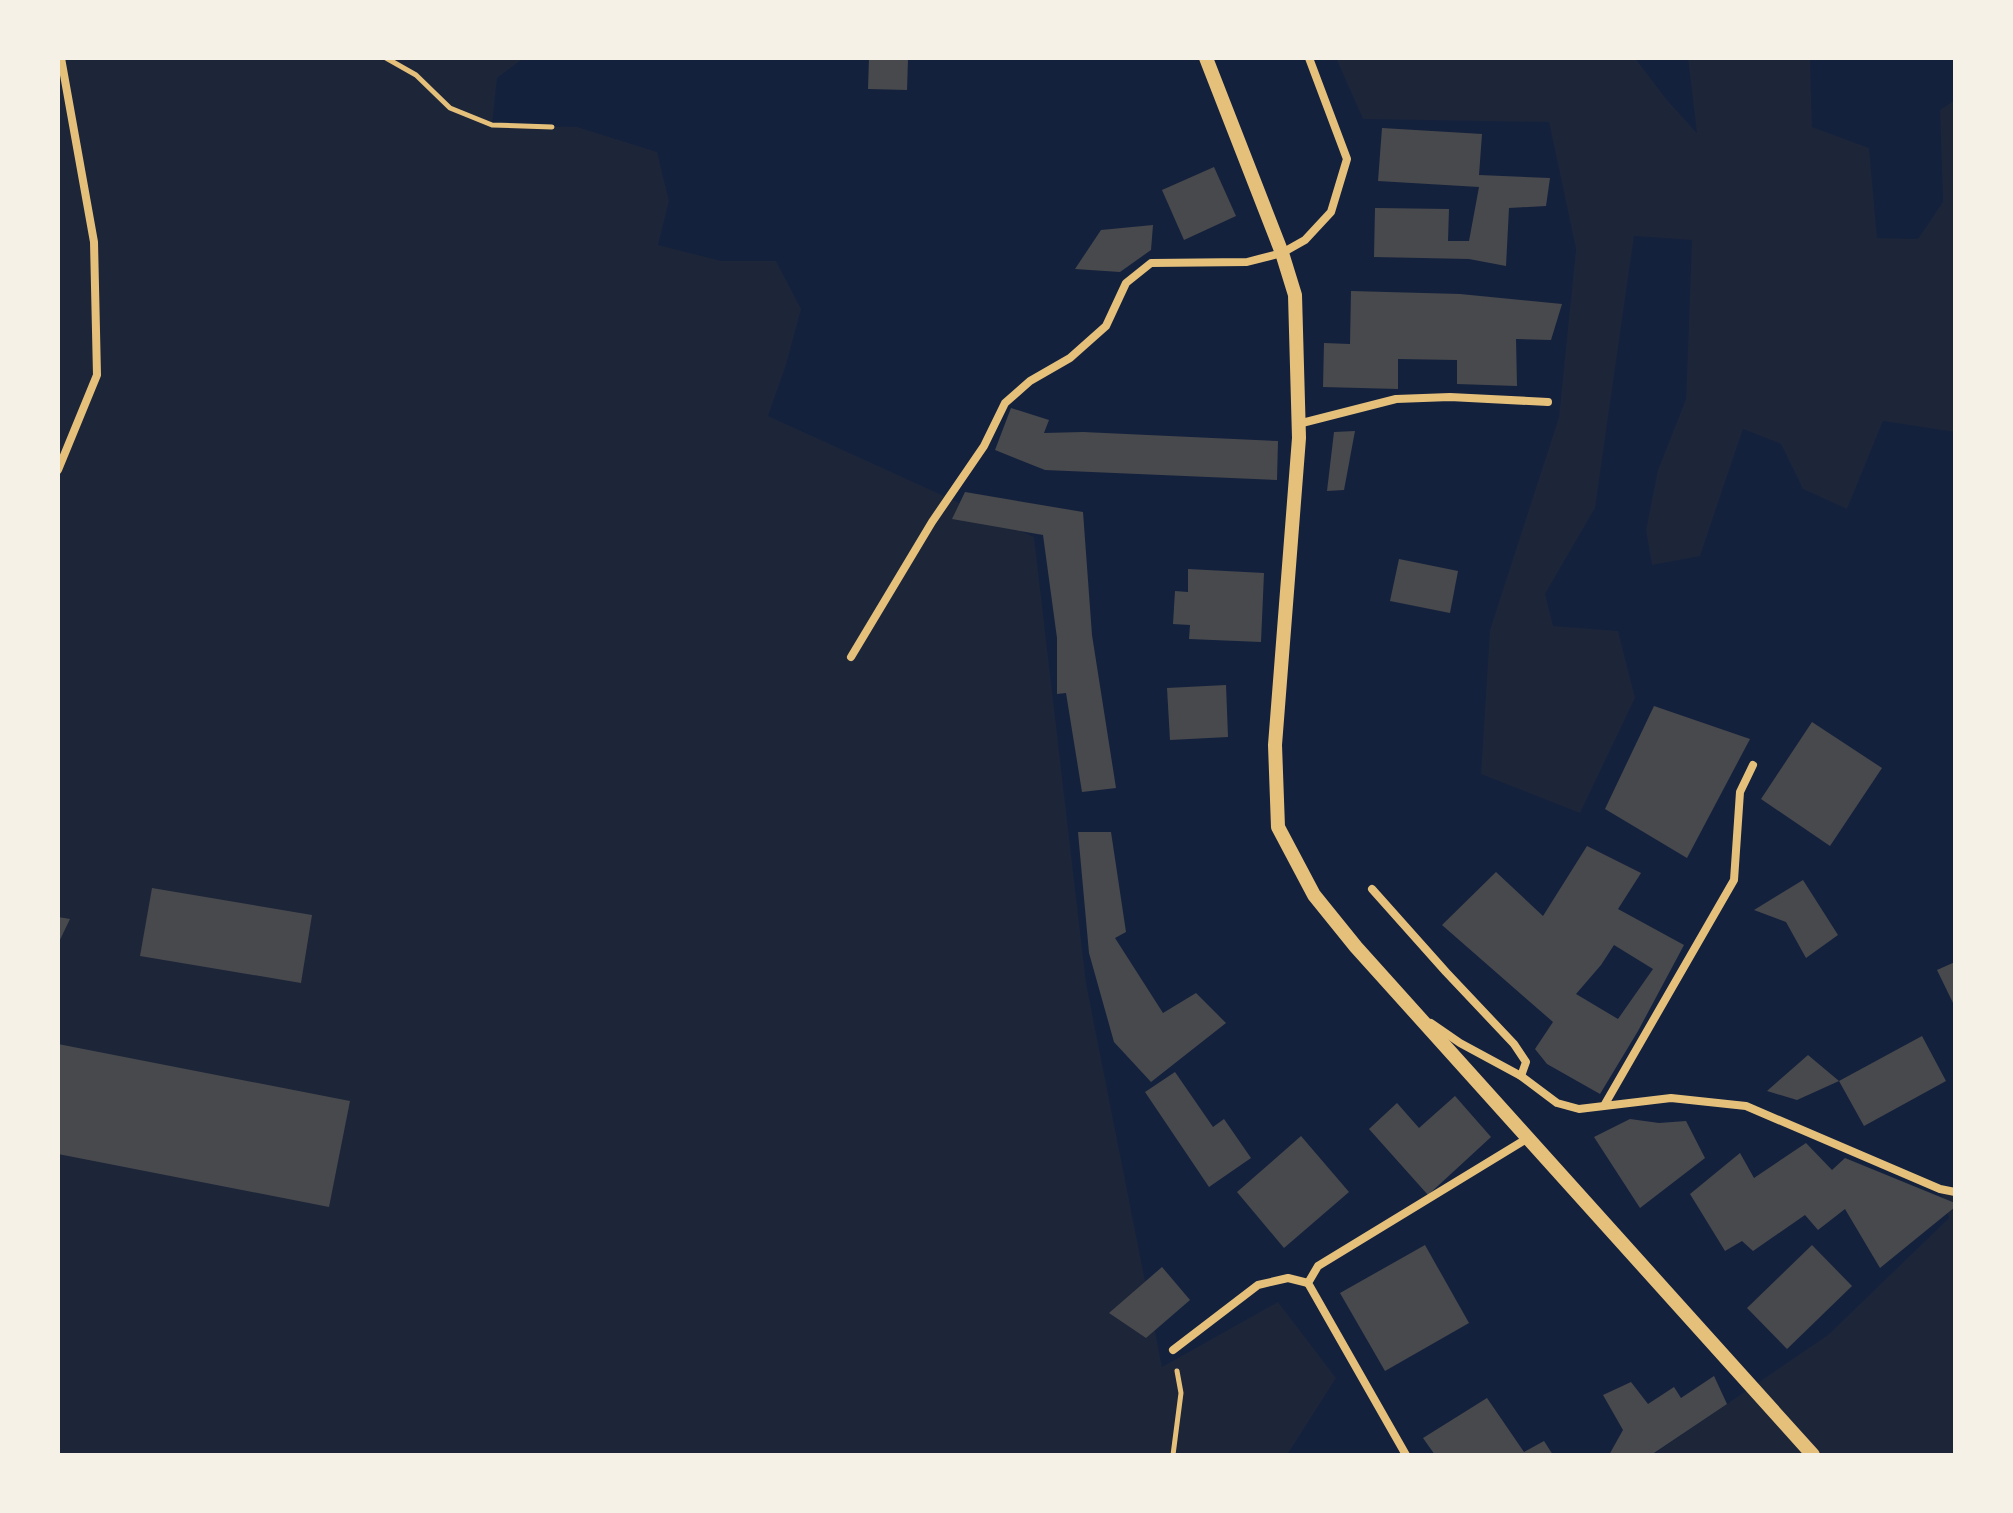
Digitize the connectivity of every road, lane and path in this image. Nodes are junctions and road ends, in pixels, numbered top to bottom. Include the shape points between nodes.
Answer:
1 (61, 58) edge
2 (386, 58) edge
3 (1206, 58) edge
4 (1309, 58) edge
5 (552, 127) dead end
6 (1282, 253) junction
7 (1548, 402) dead end
8 (1298, 424) junction
9 (58, 470) edge
10 (851, 657) dead end
11 (1753, 765) dead end
12 (1372, 889) dead end
13 (1415, 1013) junction
14 (1521, 1076) junction
15 (1605, 1104) junction
16 (1528, 1138) junction
17 (1955, 1192) edge
18 (1308, 1283) junction
19 (1173, 1350) joint
20 (1173, 1455) edge
21 (1406, 1455) edge
22 (1813, 1455) edge

1 - 9 street via 94,242 97,375
2 - 5 path via 416,75 450,108 492,125
3 - 6 street
4 - 6 street via 1347,159 1331,212 1305,240
6 - 8 street via 1295,295
6 - 10 street via 1247,262 1151,263 1126,283 1106,326 1005,403 984,446
7 - 8 street via 1396,399
8 - 13 street via 1275,745 1278,827 1314,895
11 - 15 street via 1740,792 1734,880
12 - 14 street via 1514,1044 1526,1062
13 - 14 street
13 - 16 street
14 - 15 street via 1557,1103 1579,1109
15 - 17 street via 1671,1098 1746,1106
16 - 18 street via 1318,1266
16 - 22 street
18 - 19 street via 1288,1278 1258,1285
18 - 21 street
19 - 20 path via 1181,1393

